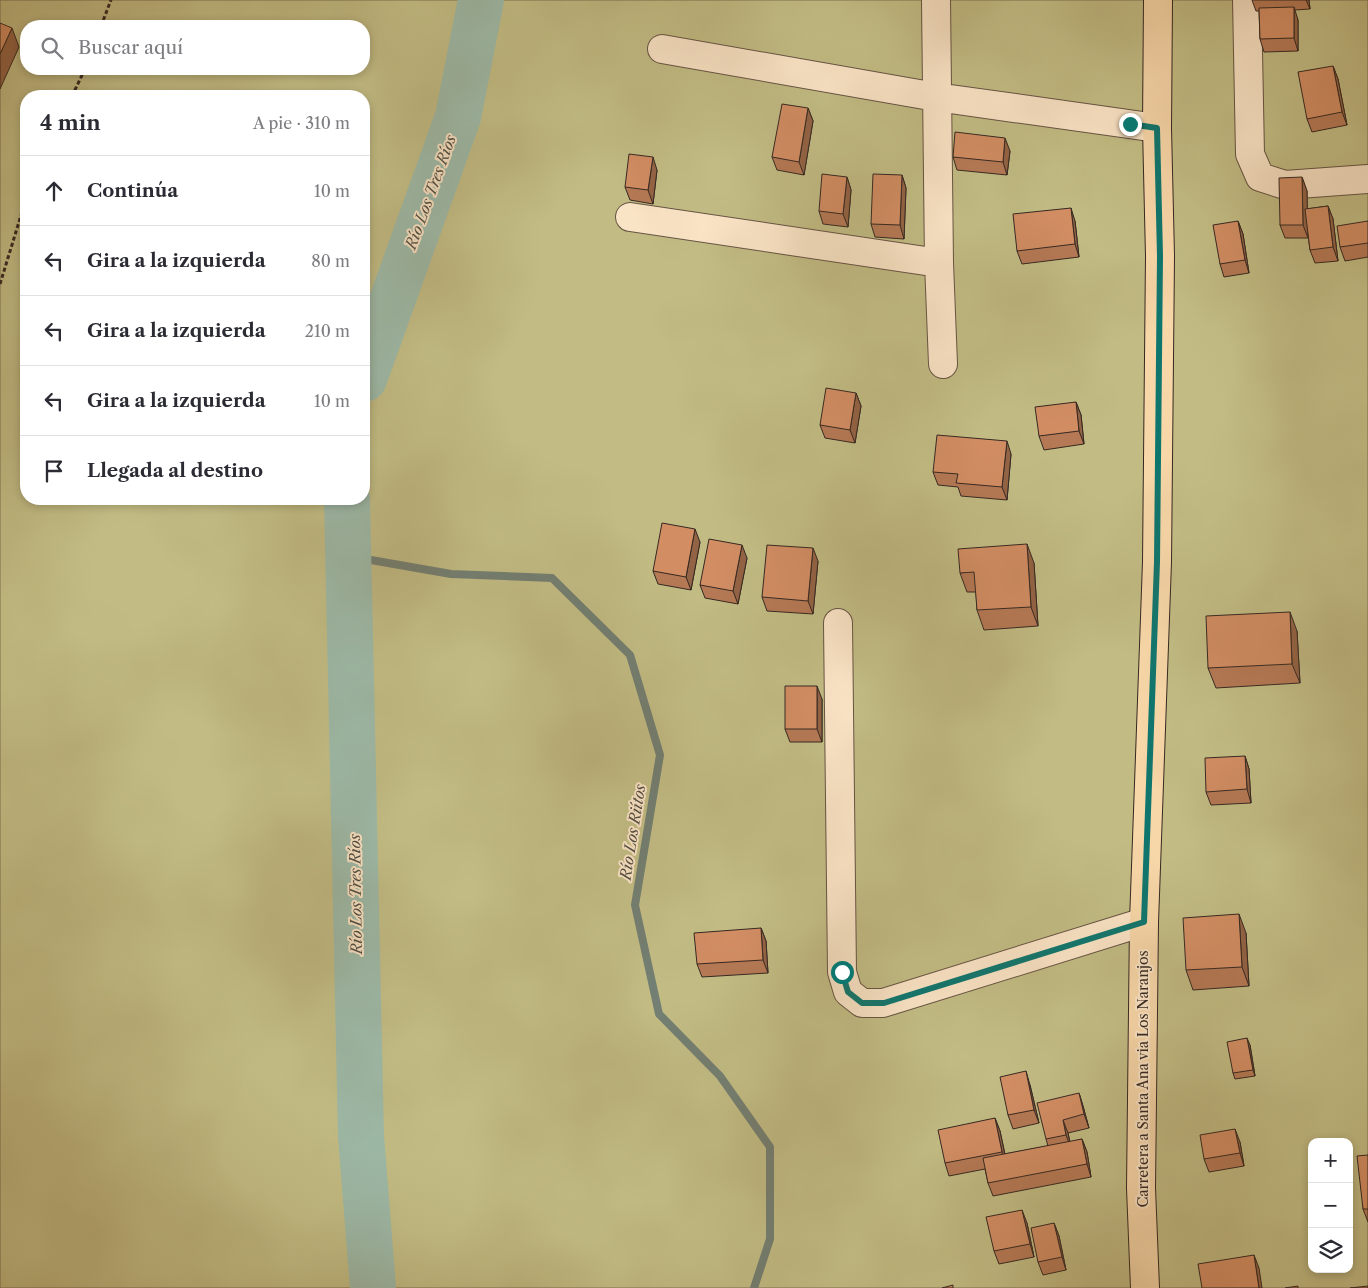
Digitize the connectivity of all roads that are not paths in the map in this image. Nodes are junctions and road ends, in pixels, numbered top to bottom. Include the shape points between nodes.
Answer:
1 (936, 0) edge
2 (1158, 0) edge
3 (1247, 0) edge
4 (662, 49) dead end
5 (936, 98) junction
6 (1157, 128) junction
7 (1368, 180) edge
8 (630, 217) dead end
9 (939, 263) junction
10 (943, 364) dead end
11 (838, 623) dead end
12 (1144, 922) junction
13 (1145, 1288) edge

1 - 5 street
2 - 6 main road, Carretera a Santa Ana via Los Naranjos
3 - 7 street via 1250,154 1260,177 1285,184
4 - 5 street
5 - 6 street
5 - 9 street
6 - 12 main road, Carretera a Santa Ana via Los Naranjos via 1160,256 1157,562
8 - 9 street
9 - 10 street
11 - 12 street via 842,972 848,992 862,1003 884,1003
12 - 13 main road, Carretera a Santa Ana via Los Naranjos via 1141,1188

